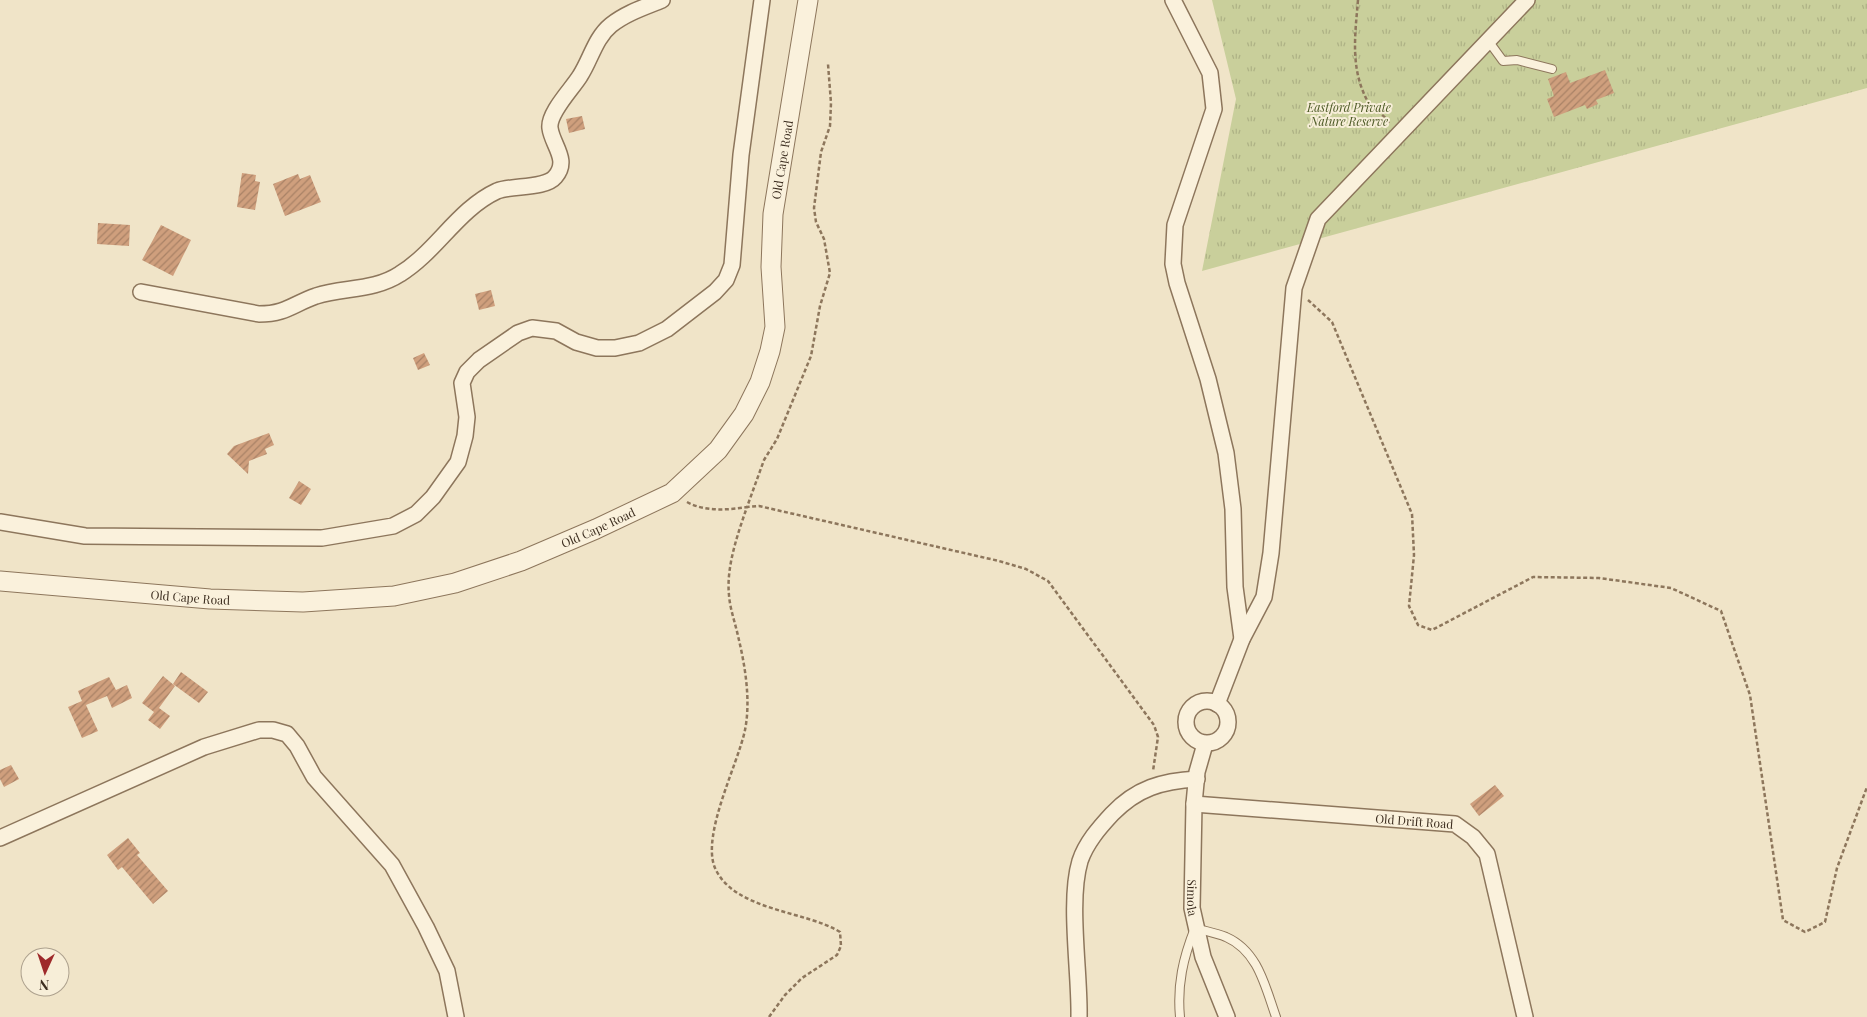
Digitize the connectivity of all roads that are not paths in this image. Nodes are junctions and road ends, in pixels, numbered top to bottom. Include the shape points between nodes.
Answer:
1 (662, 0) edge
2 (762, 0) edge
3 (808, 0) edge
4 (1173, 0) edge
5 (1526, 0) edge
6 (1487, 39) junction
7 (1552, 70) dead end
8 (141, 292) dead end
9 (0, 522) edge
10 (0, 582) edge
11 (1242, 639) junction
12 (1218, 704) junction
13 (1204, 744) junction
14 (1197, 775) junction
15 (1194, 804) junction
16 (0, 838) edge
17 (1195, 928) junction
18 (456, 1017) edge
19 (1079, 1017) edge
20 (1180, 1017) edge
21 (1227, 1017) edge
22 (1276, 1017) edge
23 (1524, 1017) edge

1 - 8 street via 610,26 552,115 550,127 561,167 555,178 542,184 498,191 457,221 400,274 379,284 316,296 277,314 259,314
2 - 9 street via 740,155 732,265 726,280 667,329 639,343 597,348 576,342 556,331 532,328 518,333 479,360 467,372 462,383 467,417 458,462 434,497 416,514 393,526 322,538 85,536
3 - 10 street, Old Cape Road via 772,214 775,327 770,351 760,382 744,414 718,450 672,493 521,561 455,583 394,596 303,602 219,599
4 - 11 street via 1210,73 1214,109 1175,225 1173,264 1208,379 1226,453 1233,509 1235,587
5 - 6 street
6 - 7 lane via 1503,61 1530,62
6 - 11 street via 1318,219 1294,288 1271,553 1264,596
11 - 12 street
12 - 13 street via 1228,717 1226,733 1220,739
12 - 13 street via 1201,702 1188,712 1186,728 1190,736
13 - 14 street, Simola
14 - 15 street, Simola
14 - 19 street via 1150,786 1120,806 1094,833 1080,861 1076,894
15 - 17 street, Simola via 1192,908
15 - 23 street, Old Drift Road via 1455,824 1488,854
16 - 18 street via 204,747 258,730 287,734 314,777 392,865 447,971
17 - 20 lane via 1184,954
17 - 21 street, Simola
17 - 22 lane via 1225,936 1245,948 1259,969

